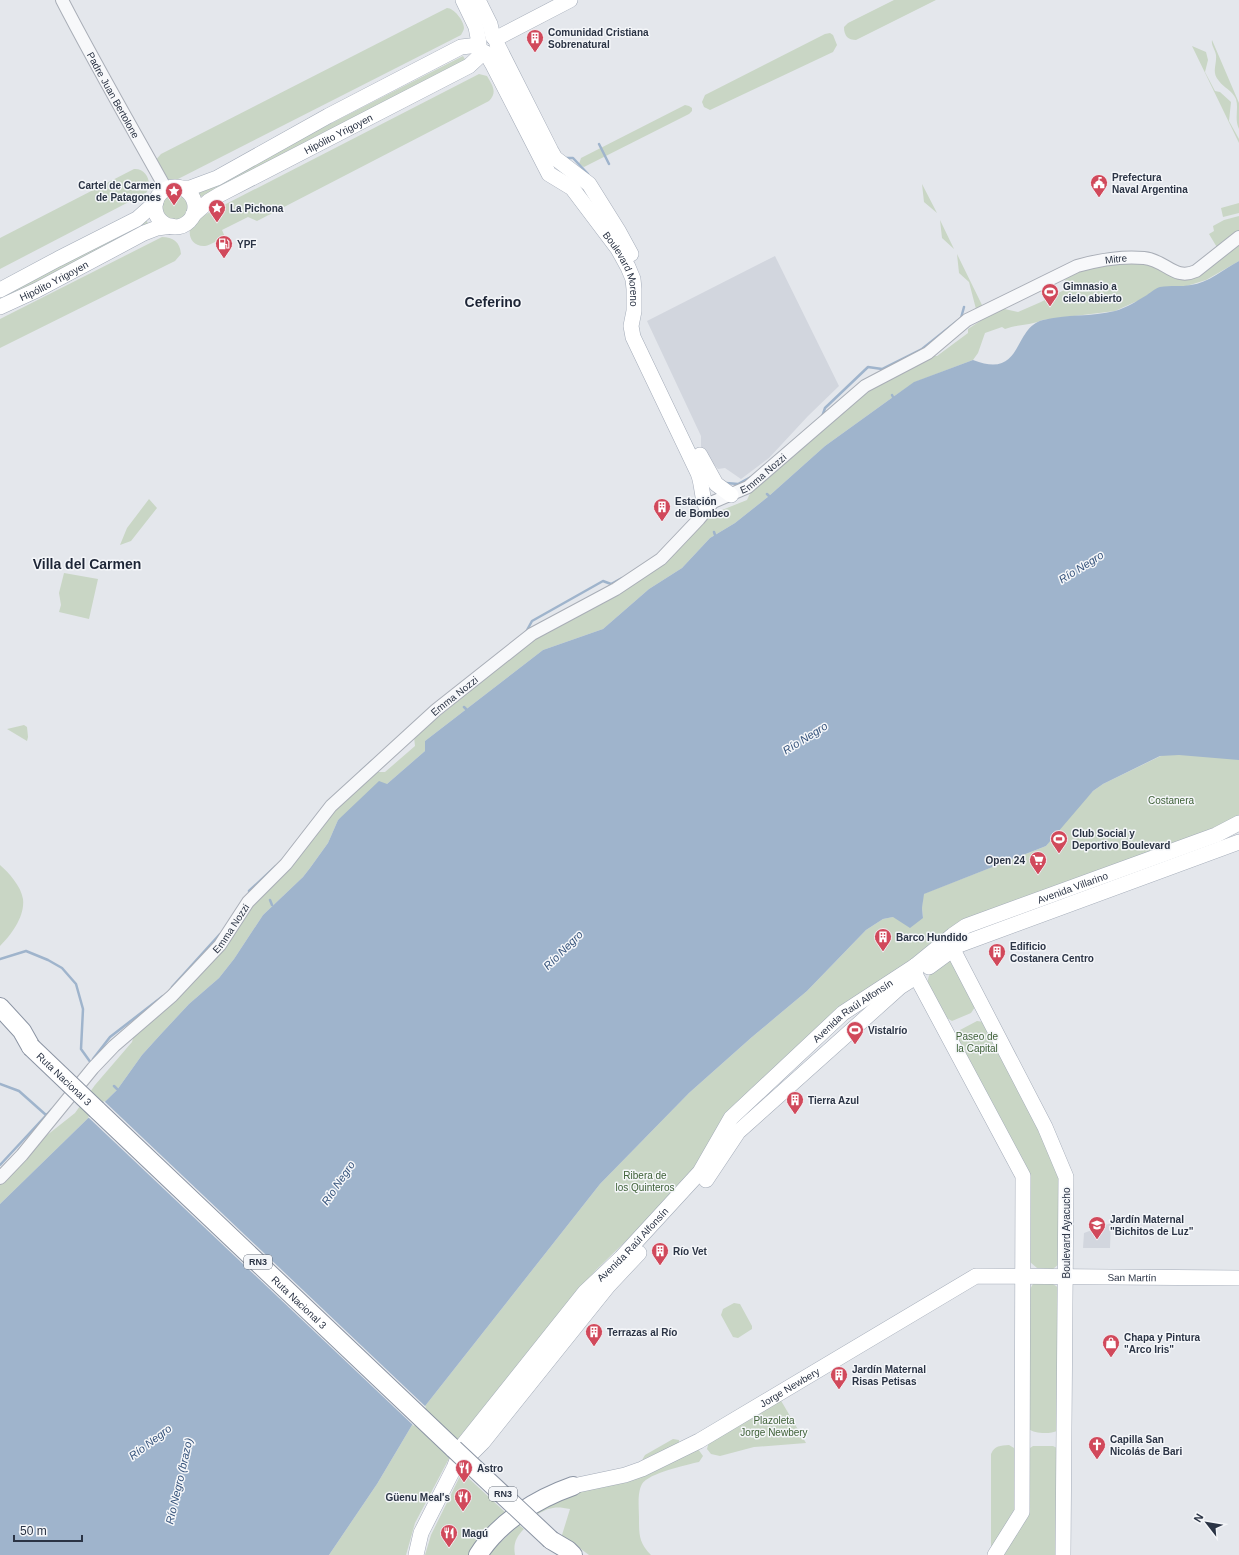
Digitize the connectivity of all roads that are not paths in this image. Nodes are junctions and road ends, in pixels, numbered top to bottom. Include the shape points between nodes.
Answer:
1 (62, 0) edge
2 (463, 0) edge
3 (478, 0) edge
4 (570, 0) edge
5 (488, 45) junction
6 (181, 188) junction
7 (166, 190) junction
8 (156, 202) junction
9 (193, 215) junction
10 (172, 226) junction
11 (1239, 237) edge
12 (0, 290) edge
13 (0, 307) edge
14 (988, 309) joint
15 (731, 495) junction
16 (707, 509) junction
17 (1239, 823) edge
18 (1239, 842) edge
19 (950, 944) junction
20 (916, 971) junction
21 (0, 1007) edge
22 (0, 1026) edge
23 (31, 1047) junction
24 (0, 1178) edge
25 (1024, 1276) junction
26 (1066, 1276) junction
27 (1239, 1278) edge
28 (573, 1486) joint
29 (555, 1548) edge
30 (416, 1555) edge
31 (478, 1555) edge
32 (573, 1555) edge
33 (995, 1555) edge
34 (1063, 1555) edge

1 - 7 street, Padre Juan Bertolone
2 - 5 main road, Boulevard Moreno
3 - 5 main road, Boulevard Moreno via 490,24
4 - 5 main road, Hipólito Yrigoyen
5 - 6 main road, Hipólito Yrigoyen via 461,48 328,116 217,178 190,188
5 - 9 main road, Hipólito Yrigoyen via 469,66 219,195
5 - 15 main road, Boulevard Moreno via 555,158 589,184 627,246 638,274 642,332 705,466 716,484
5 - 16 main road, Boulevard Moreno via 491,60 549,174 572,188 618,249 628,267 634,289 631,326 633,338 702,482
6 - 7 main road via 170,187
6 - 9 main road via 194,199
7 - 8 main road
8 - 10 main road via 159,218
8 - 12 main road, Hipólito Yrigoyen via 137,219
9 - 10 main road via 184,225
10 - 13 main road, Hipólito Yrigoyen via 144,233
11 - 14 street, Mitre via 1196,271 1188,274 1179,274 1146,258 1097,261 1077,266
14 - 15 street, Emma Nozzi via 967,320 928,353 865,386 748,487
15 - 16 street, Emma Nozzi via 713,502
16 - 24 street, Emma Nozzi via 661,559 616,589 532,634 436,710 331,806 286,864 248,902 220,945 172,996 114,1046 93,1068
17 - 19 main road, Avenida Villarino via 1216,835 980,920 966,926
18 - 19 main road, Avenida Villarino via 982,937
19 - 20 main road, Avenida Villarino
19 - 26 main road, Boulevard Ayacucho via 1045,1127 1066,1177
20 - 25 main road via 1023,1176
20 - 30 main road, Avenida Raúl Alfonsín via 843,1013 731,1118 700,1172 621,1258 584,1292 463,1445 458,1461 421,1533
21 - 23 highway, RN3 via 22,1031
22 - 23 highway, RN3
23 - 29 highway, Ruta Nacional 3 / RN3, bridge
25 - 26 main road, San Martín
25 - 28 main road, Jorge Newbery via 976,1276 699,1441 642,1469
25 - 33 main road via 1022,1512
26 - 27 main road, San Martín
26 - 34 main road, Boulevard Ayacucho
28 - 31 highway via 554,1493 516,1515 497,1532
29 - 32 highway, Ruta Nacional 3 / RN3 via 568,1550

